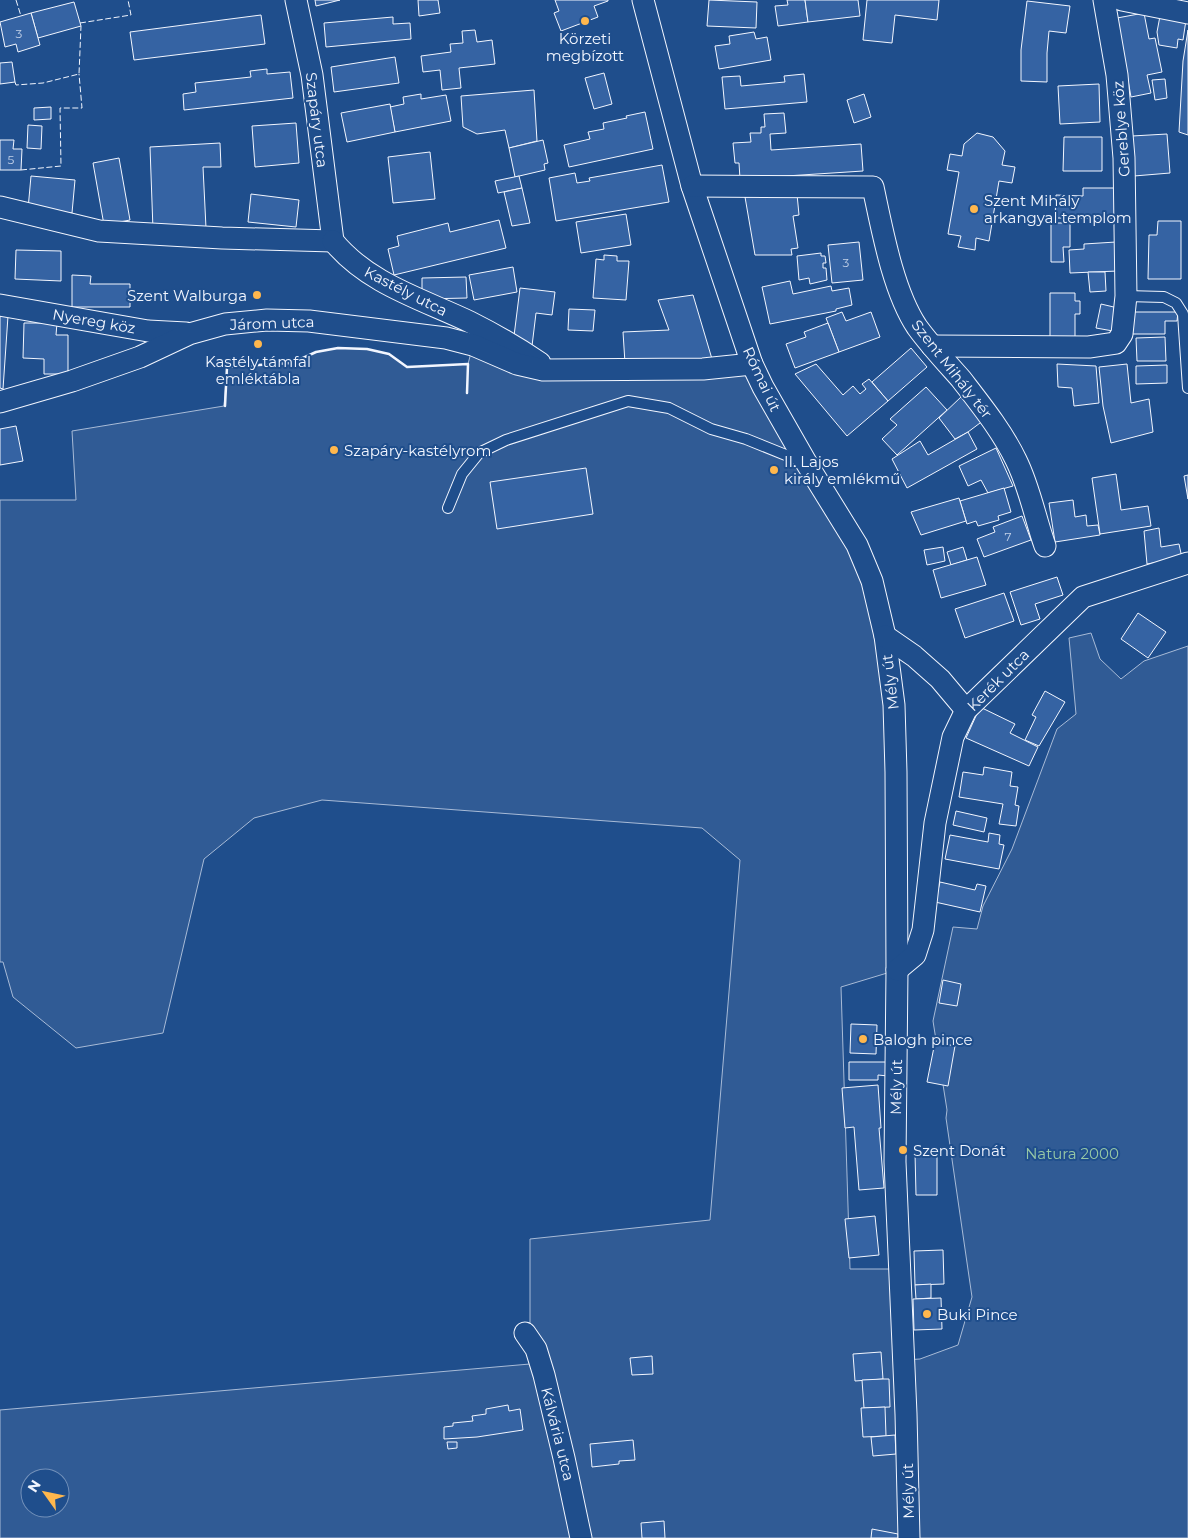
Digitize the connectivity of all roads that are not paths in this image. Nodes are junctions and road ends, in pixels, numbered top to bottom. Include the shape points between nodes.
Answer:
1 (296, 0) edge
2 (643, 0) edge
3 (1104, 0) edge
4 (1122, 0) edge
5 (1188, 13) edge
6 (692, 186) junction
7 (0, 207) edge
8 (333, 241) junction
9 (1126, 296) junction
10 (0, 305) edge
11 (189, 334) junction
12 (932, 346) junction
13 (752, 364) junction
14 (550, 370) junction
15 (1188, 388) edge
16 (0, 402) edge
17 (807, 464) junction
18 (448, 508) dead end
19 (1045, 546) dead end
20 (1188, 563) edge
21 (885, 636) junction
22 (966, 710) junction
23 (897, 970) junction
24 (525, 1332) dead end
25 (582, 1538) edge
26 (909, 1538) edge

1 - 8 street, Szapáry utca via 312,75
2 - 6 street, Római út
3 - 9 street, Gereblye köz via 1117,75 1124,158
4 - 5 street
6 - 12 street, Szent Mihály tér via 873,187 884,242 906,308
6 - 13 street, Római út
7 - 8 street via 99,230
8 - 14 street, Kastély utca via 367,273 471,323 523,351
9 - 12 street, Gereblye köz via 1122,334 1116,343 1089,347
9 - 15 lane via 1164,297 1176,303 1183,314
10 - 11 street, Nyereg köz via 148,331
11 - 14 street, Járom utca via 225,324 309,321 446,338 473,345 517,364
11 - 16 street, Járom utca via 140,357
12 - 19 street, Szent Mihály tér via 990,417 1016,460
13 - 14 street via 703,369
13 - 17 street, Római út
17 - 18 lane via 746,439 711,429 668,408 628,401 506,440 479,453 462,474
17 - 21 street, Római út via 857,546 872,581
20 - 22 street, Kerék utca via 1084,597
21 - 22 street via 940,679
21 - 23 street, Mély út via 894,705
22 - 23 street, Kerék utca via 953,736 935,823 924,930 915,955
23 - 26 street, Mély út via 895,1162
24 - 25 street, Kálvária utca via 536,1349 544,1375

